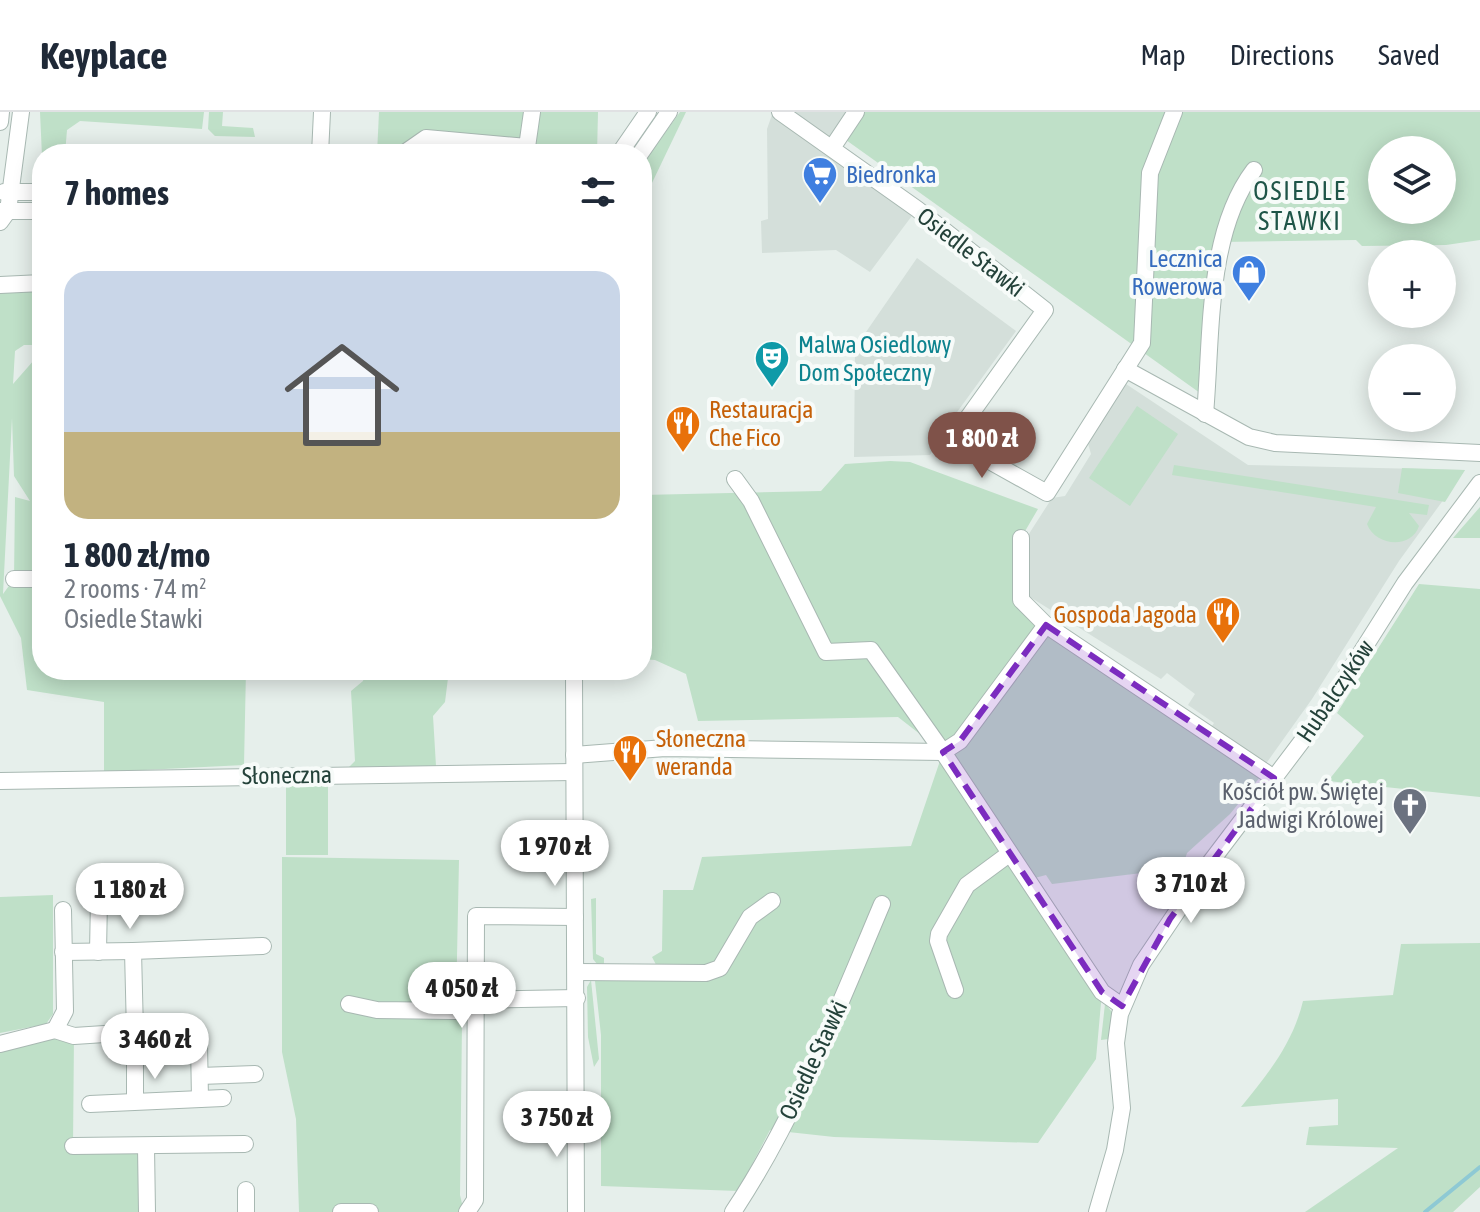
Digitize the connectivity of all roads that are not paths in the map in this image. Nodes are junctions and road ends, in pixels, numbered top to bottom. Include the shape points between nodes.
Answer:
1 (1, 112) edge
2 (21, 112) edge
3 (322, 112) edge
4 (532, 112) edge
5 (648, 112) edge
6 (669, 112) edge
7 (780, 112) edge
8 (856, 112) edge
9 (1174, 112) edge
10 (0, 122) edge
11 (320, 144) edge
12 (417, 144) edge
13 (493, 144) edge
14 (527, 144) edge
15 (626, 144) edge
16 (647, 144) edge
17 (832, 148) junction
18 (15, 163) junction
19 (1254, 170) dead end
20 (32, 180) edge
21 (32, 191) edge
22 (6, 192) edge
23 (32, 212) edge
24 (3, 214) edge
25 (32, 283) edge
26 (0, 285) edge
27 (1125, 369) junction
28 (1205, 414) junction
29 (1480, 453) edge
30 (735, 479) dead end
31 (1480, 483) edge
32 (1021, 538) dead end
33 (14, 579) dead end
34 (32, 579) edge
35 (1046, 625) junction
36 (574, 680) edge
37 (943, 752) junction
38 (574, 763) junction
39 (1274, 778) junction
40 (0, 781) edge
41 (1009, 854) junction
42 (99, 899) dead end
43 (772, 901) dead end
44 (882, 904) dead end
45 (63, 910) dead end
46 (575, 917) junction
47 (263, 946) dead end
48 (133, 951) junction
49 (63, 952) junction
50 (98, 952) junction
51 (577, 972) junction
52 (955, 990) dead end
53 (577, 998) junction
54 (476, 1000) junction
55 (349, 1004) dead end
56 (1122, 1006) junction
57 (55, 1030) junction
58 (135, 1032) junction
59 (0, 1044) edge
60 (199, 1044) dead end
61 (255, 1074) dead end
62 (200, 1076) junction
63 (223, 1098) dead end
64 (200, 1099) junction
65 (135, 1101) junction
66 (90, 1104) dead end
67 (245, 1144) dead end
68 (73, 1146) dead end
69 (146, 1147) junction
70 (246, 1190) dead end
71 (147, 1212) edge
72 (246, 1212) edge
73 (341, 1212) edge
74 (370, 1212) edge
75 (467, 1212) edge
76 (576, 1212) edge
77 (733, 1212) edge
78 (1097, 1212) edge

1 - 10 street
2 - 18 street
3 - 11 street
4 - 14 street
5 - 15 street
6 - 16 street
7 - 17 street, Osiedle Stawki
8 - 17 street
9 - 27 street, Osiedle Stawki via 1150,173 1142,343
12 - 13 street via 426,138
17 - 27 street, Osiedle Stawki via 1045,310 952,440 1047,493
18 - 20 street
18 - 22 street
19 - 28 street via 1239,190 1221,242
21 - 22 street
22 - 24 street
23 - 24 street
25 - 26 street
27 - 28 street
28 - 29 street via 1249,437 1275,443
30 - 37 street via 826,652 871,650
31 - 39 street, Hubalczyków via 1405,583 1321,716
32 - 35 street via 1021,600
33 - 34 street
35 - 37 street via 960,741
35 - 39 street
36 - 38 street
37 - 38 street, Słoneczna via 665,748
37 - 41 street
38 - 40 street, Słoneczna
38 - 46 street
39 - 56 street, Hubalczyków via 1170,919
41 - 52 street via 967,885 939,934
41 - 56 street via 1102,992
42 - 50 street
43 - 51 street via 750,917 720,968 706,973
44 - 77 street, Osiedle Stawki via 831,1025
45 - 49 street
46 - 51 street
46 - 54 street via 476,916
47 - 48 street
48 - 50 street
48 - 58 street
49 - 50 street
49 - 57 street via 65,1011
51 - 53 street
53 - 54 street
53 - 76 street
54 - 55 street via 456,1011 377,1010
54 - 75 street via 475,1200
56 - 78 street, Hubalczyków via 1116,1043 1122,1108
57 - 58 street via 74,1036
57 - 59 street
58 - 65 street
60 - 62 street
61 - 62 street
62 - 64 street
63 - 64 street
64 - 65 street
65 - 66 street
67 - 69 street
68 - 69 street
69 - 71 street
70 - 72 street
73 - 74 street

